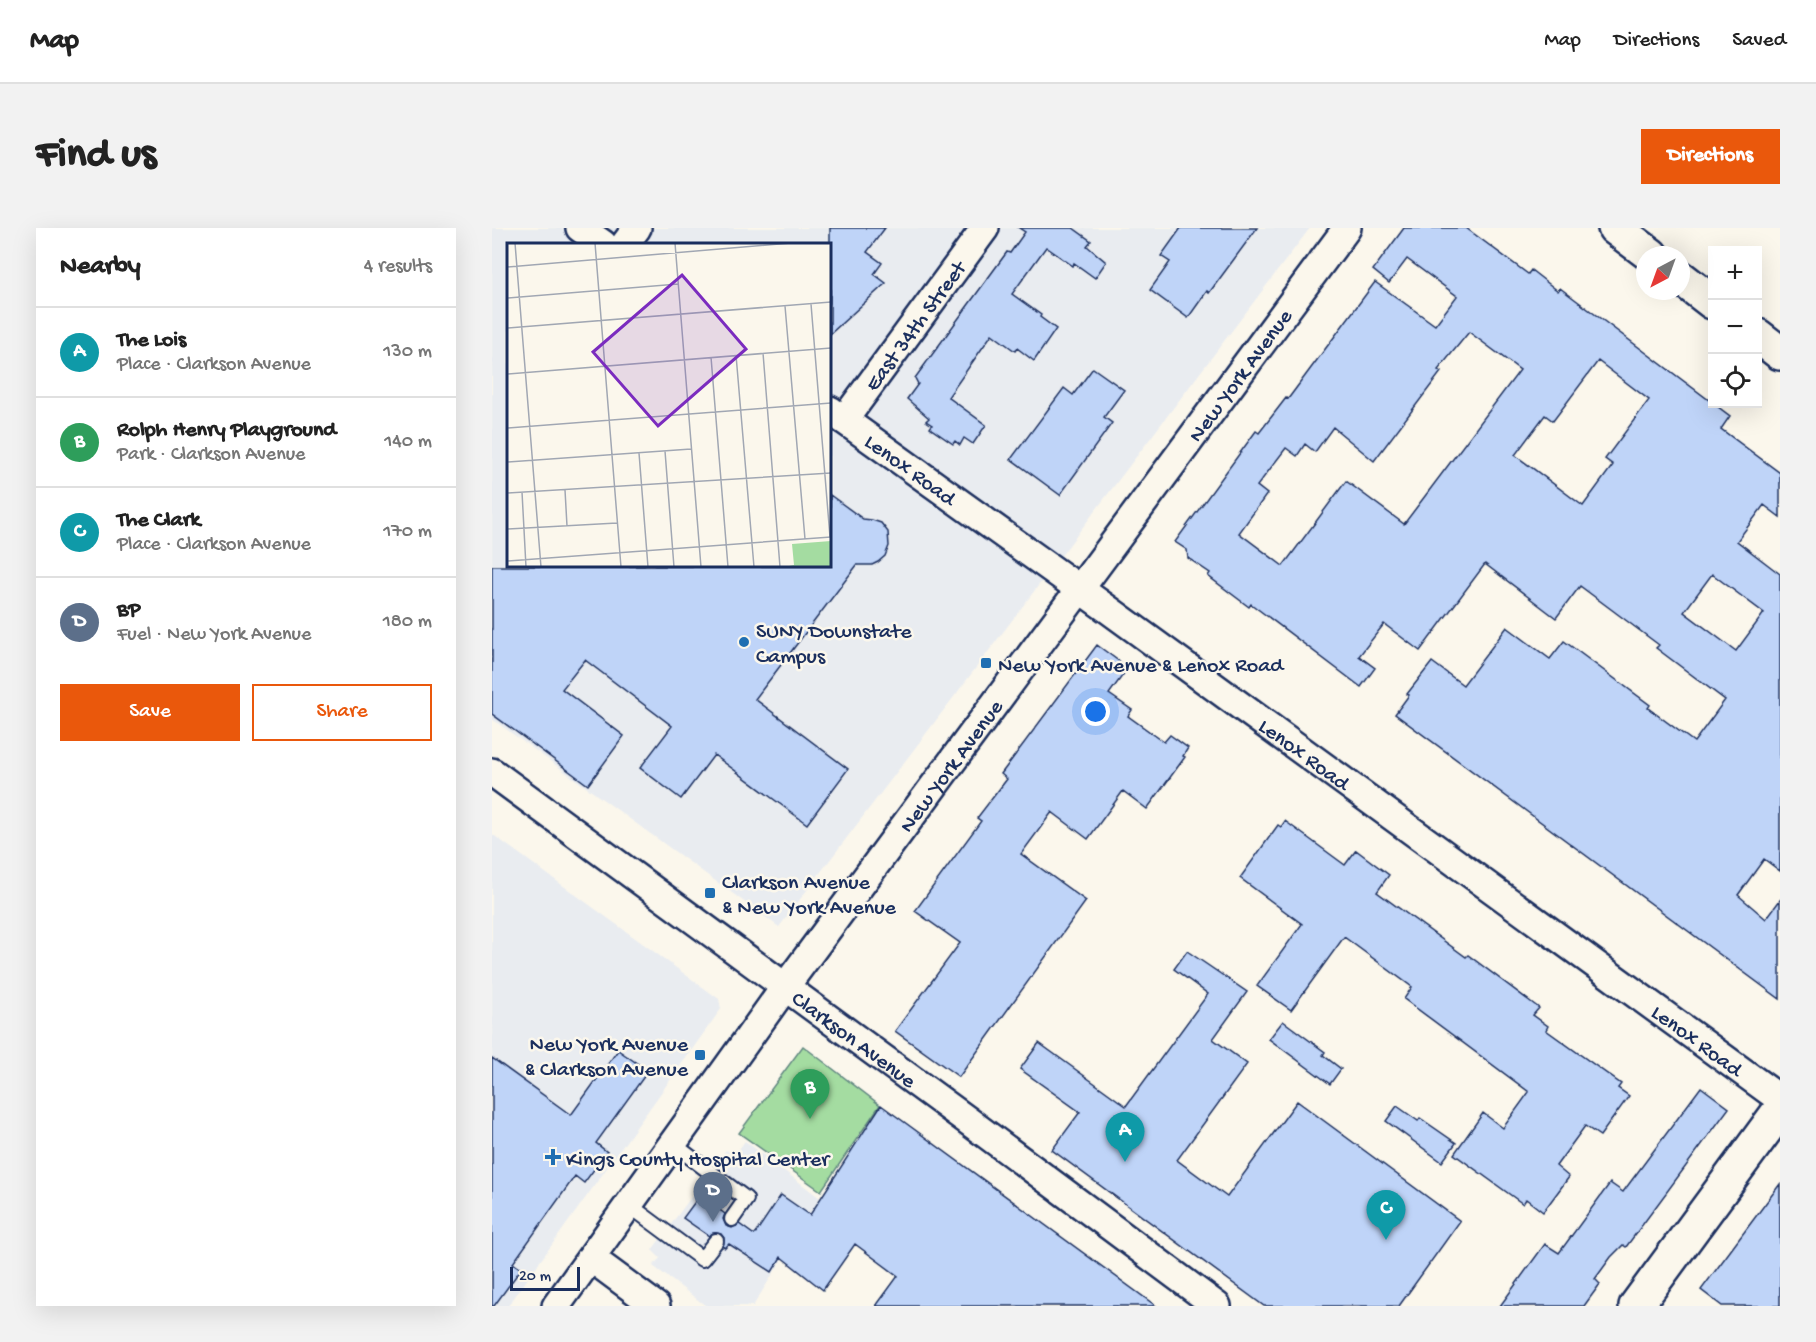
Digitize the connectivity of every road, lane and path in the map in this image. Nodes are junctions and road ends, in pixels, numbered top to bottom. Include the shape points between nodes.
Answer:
1 (580, 228) edge
2 (637, 228) edge
3 (985, 228) edge
4 (1347, 228) edge
5 (1615, 228) edge
6 (602, 243) edge
7 (626, 243) edge
8 (1639, 246) edge
9 (1690, 285) edge
10 (1710, 300) edge
11 (1762, 339) edge
12 (1780, 352) edge
13 (837, 415) edge
14 (1081, 589) junction
15 (492, 772) edge
16 (785, 987) junction
17 (1780, 1099) edge
18 (1780, 1110) edge
19 (673, 1144) junction
20 (629, 1205) junction
21 (732, 1219) dead end
22 (716, 1241) dead end
23 (591, 1258) junction
24 (556, 1306) edge
25 (656, 1306) edge
26 (1217, 1306) edge
27 (1636, 1306) edge

1 - 6 street
2 - 7 street
3 - 13 street, East 34th Street
4 - 14 street, New York Avenue
5 - 8 main road
9 - 10 main road
11 - 12 main road
13 - 14 street, Lenox Road
14 - 16 street, New York Avenue
14 - 17 street, Lenox Road
15 - 16 street, Clarkson Avenue
16 - 19 street, New York Avenue
16 - 26 street, Clarkson Avenue
18 - 27 main road
19 - 20 street, New York Avenue
19 - 21 lane via 746,1199
20 - 22 lane via 702,1259
20 - 23 street, New York Avenue
23 - 24 street, New York Avenue
23 - 25 street

